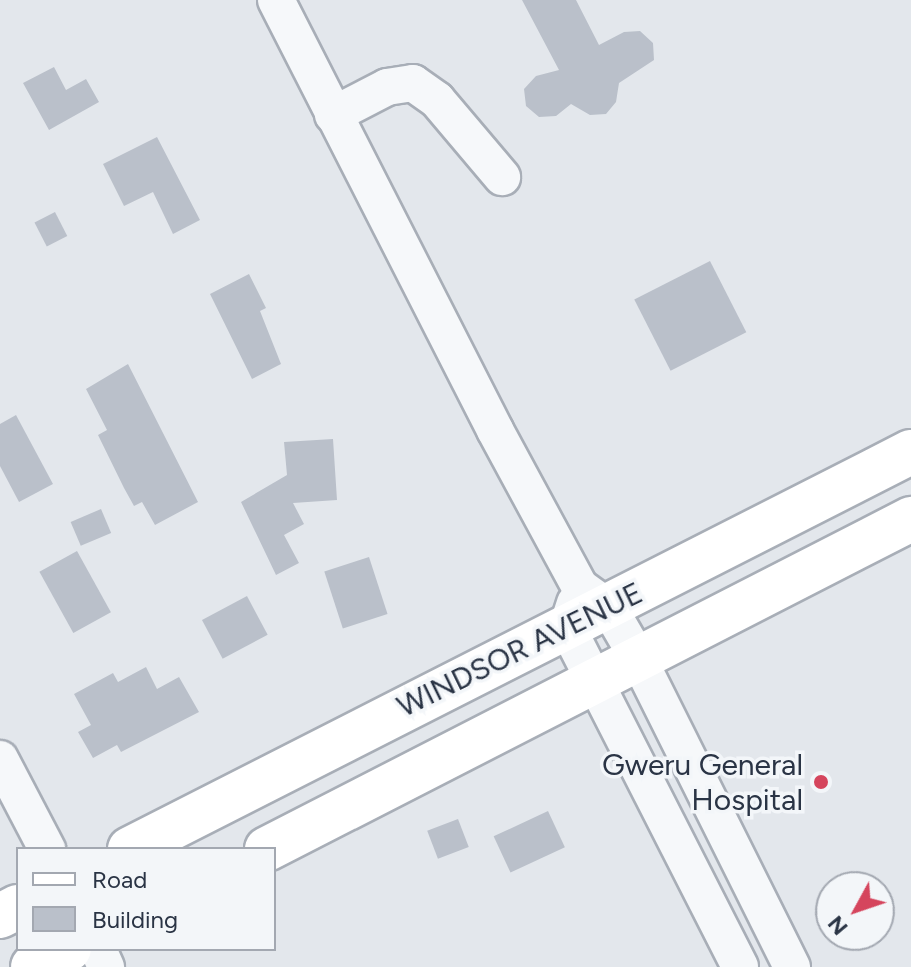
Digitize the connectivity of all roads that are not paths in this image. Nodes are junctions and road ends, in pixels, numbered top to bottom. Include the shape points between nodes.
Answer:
1 (276, 0) edge
2 (333, 115) junction
3 (502, 177) dead end
4 (911, 452) edge
5 (911, 519) edge
6 (585, 607) junction
7 (639, 660) junction
8 (595, 683) junction
9 (0, 759) edge
10 (46, 847) edge
11 (134, 847) edge
12 (271, 847) edge
13 (65, 951) edge
14 (33, 967) edge
15 (740, 967) edge
16 (792, 967) edge

1 - 2 street
2 - 3 street via 387,87 413,83 437,100
2 - 6 street
4 - 6 main road, WINDSOR AVENUE
5 - 7 main road, WINDSOR AVENUE
6 - 7 street
6 - 8 street
6 - 11 main road, WINDSOR AVENUE
7 - 8 main road, WINDSOR AVENUE
7 - 16 street
8 - 12 main road, WINDSOR AVENUE
8 - 15 street
9 - 10 street
13 - 14 main road

